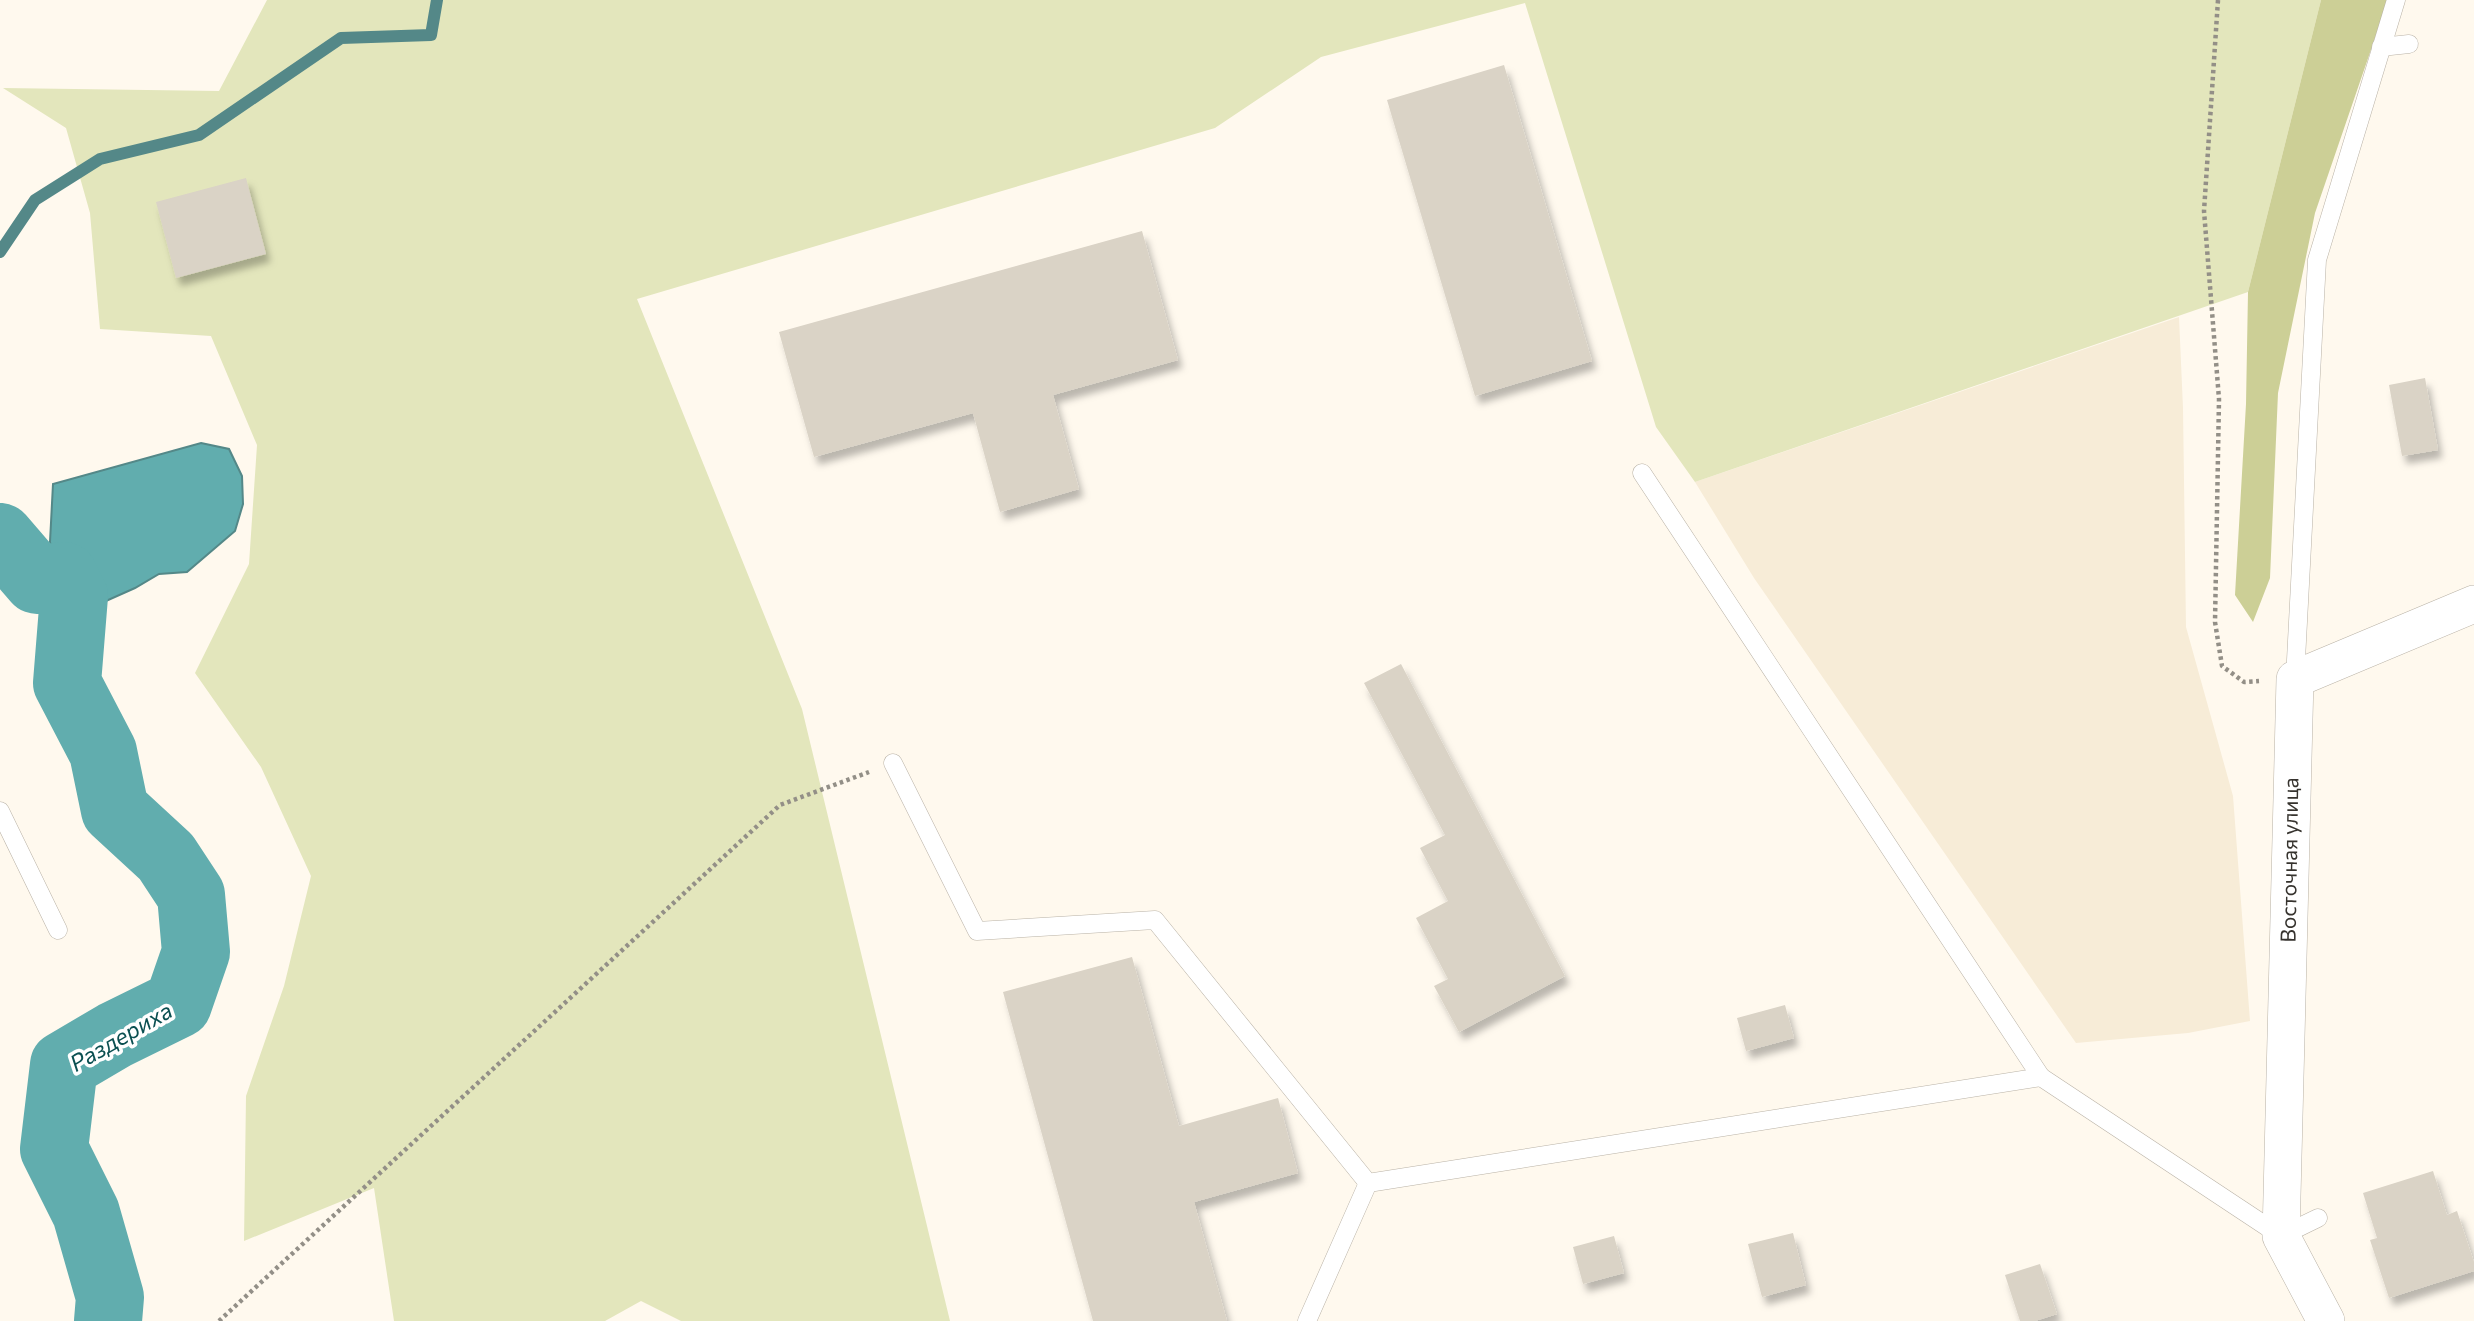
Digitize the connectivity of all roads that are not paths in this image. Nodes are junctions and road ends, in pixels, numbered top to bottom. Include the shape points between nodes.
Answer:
1 (2396, 0) edge
2 (2409, 44) dead end
3 (2381, 47) junction
4 (1642, 473) dead end
5 (2474, 604) edge
6 (2295, 679) junction
7 (893, 763) road end
8 (0, 811) edge
9 (58, 930) dead end
10 (2041, 1077) junction
11 (1368, 1183) junction
12 (2318, 1218) dead end
13 (2281, 1236) junction
14 (1307, 1321) edge
15 (2326, 1321) edge

1 - 3 lane
2 - 3 lane
3 - 6 lane via 2316,260
4 - 10 lane
5 - 6 street
6 - 13 street, Восточная улица
7 - 11 lane via 977,931 1155,920
8 - 9 lane
10 - 11 lane
10 - 13 lane
11 - 14 lane
12 - 13 lane
13 - 15 street

